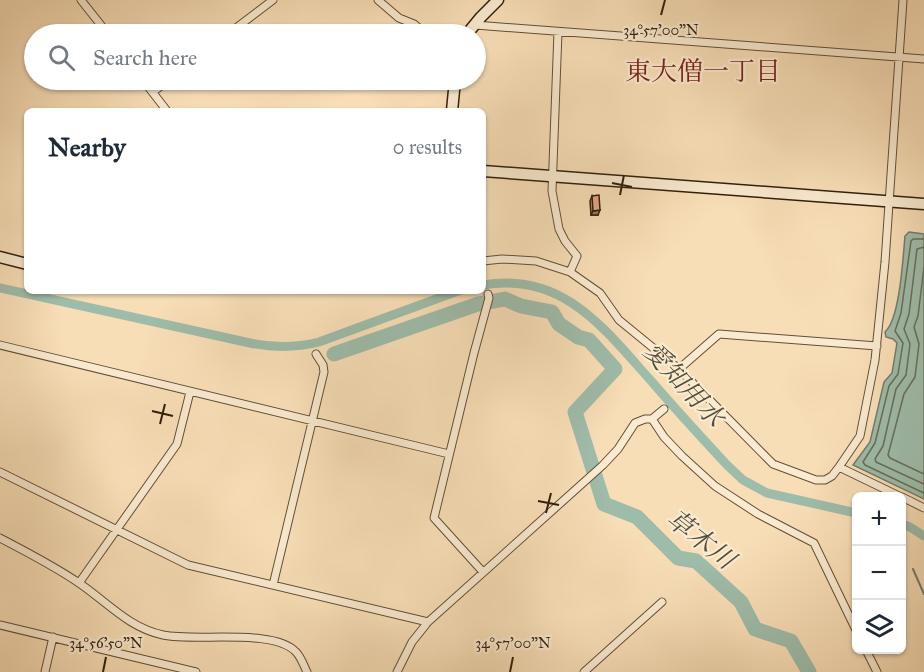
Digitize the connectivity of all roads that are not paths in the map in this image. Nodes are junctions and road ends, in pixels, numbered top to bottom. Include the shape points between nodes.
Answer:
1 (81, 0) edge
2 (273, 0) edge
3 (378, 0) edge
4 (498, 0) edge
5 (903, 0) edge
6 (100, 24) edge
7 (241, 24) edge
8 (414, 24) edge
9 (476, 24) edge
10 (486, 26) edge
11 (558, 32) junction
12 (899, 57) junction
13 (924, 59) edge
14 (156, 90) edge
15 (454, 90) edge
16 (153, 92) joint
17 (165, 108) edge
18 (452, 108) edge
19 (486, 171) edge
20 (552, 177) junction
21 (890, 202) junction
22 (924, 204) edge
23 (0, 257) edge
24 (486, 261) edge
25 (24, 263) edge
26 (570, 272) junction
27 (488, 294) dead end
28 (0, 345) edge
29 (877, 346) junction
30 (316, 354) dead end
31 (679, 369) junction
32 (190, 392) junction
33 (664, 409) dead end
34 (652, 419) junction
35 (312, 420) junction
36 (449, 454) junction
37 (839, 467) junction
38 (0, 472) edge
39 (890, 492) edge
40 (906, 500) edge
41 (924, 508) edge
42 (118, 529) junction
43 (0, 538) edge
44 (483, 572) junction
45 (79, 583) junction
46 (273, 585) junction
47 (662, 602) dead end
48 (428, 622) junction
49 (852, 622) edge
50 (0, 625) edge
51 (52, 637) junction
52 (868, 654) edge
53 (45, 672) edge
54 (193, 672) edge
55 (307, 672) edge
56 (398, 672) edge
57 (584, 672) edge
58 (877, 672) edge

1 - 6 street
2 - 7 street
3 - 8 street via 399,18
4 - 9 street
5 - 12 street
10 - 11 street
11 - 12 street
11 - 20 street
12 - 13 street
12 - 21 street
14 - 16 street
15 - 18 street
16 - 17 street
19 - 20 street
20 - 21 street
20 - 26 street via 559,229 577,256
21 - 22 street
21 - 29 street
23 - 25 street
24 - 26 street via 536,261
26 - 31 street via 600,293 619,320
27 - 36 street
28 - 32 street
29 - 31 street via 719,334
29 - 37 street via 860,436
30 - 35 street via 324,372
31 - 37 street via 772,464 816,480 825,480
32 - 35 street
32 - 42 street via 177,444
33 - 34 street
34 - 44 street via 635,423 603,465
34 - 49 street via 664,438 715,486 814,543
35 - 36 street
35 - 46 street
36 - 44 street via 434,518
37 - 39 street
38 - 42 street
40 - 41 street
42 - 45 street
42 - 46 street via 188,565
43 - 45 street
44 - 48 street
45 - 55 street via 123,618 154,633 199,639 276,640 296,652
46 - 48 street
47 - 57 street
48 - 56 street via 412,642
50 - 51 street
51 - 53 street
51 - 54 street
52 - 58 street

